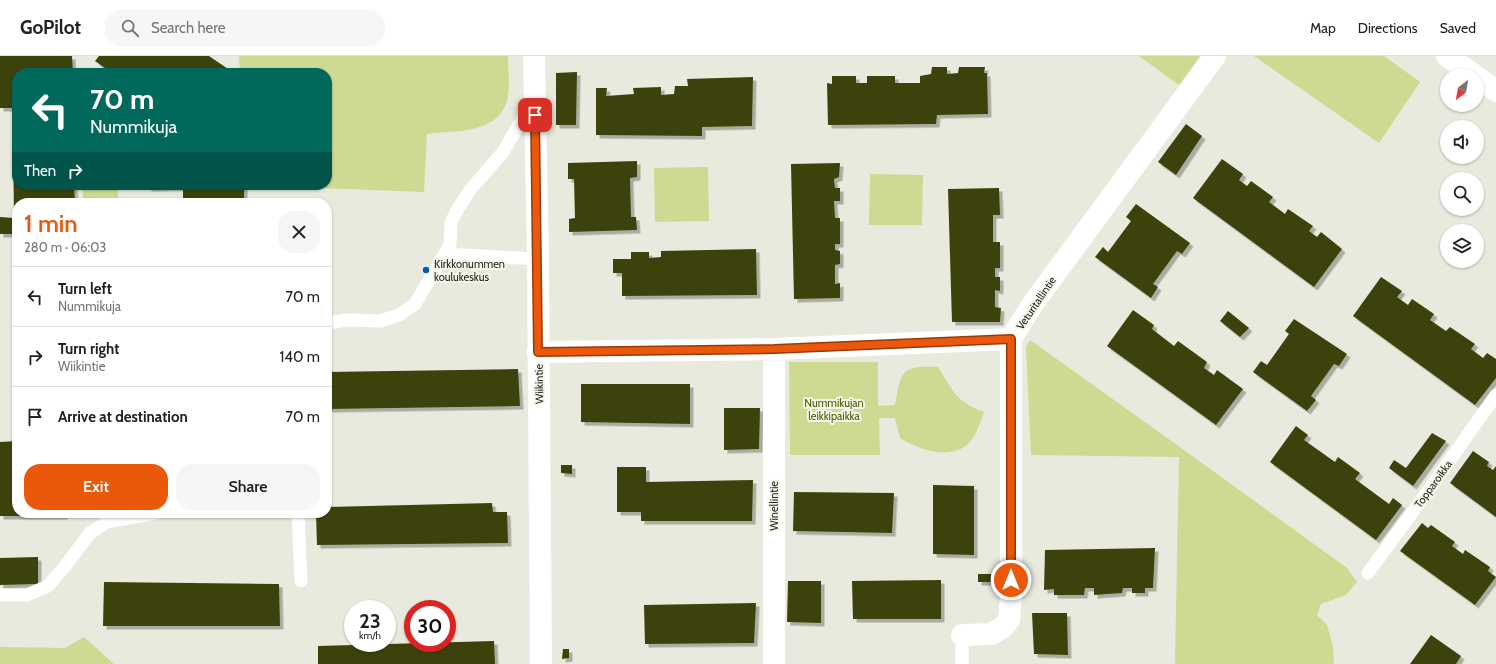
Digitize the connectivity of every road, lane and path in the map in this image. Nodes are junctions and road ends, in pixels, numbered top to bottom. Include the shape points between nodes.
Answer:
1 (534, 56) edge
2 (1215, 56) edge
3 (1447, 56) edge
4 (1464, 68) edge
5 (1484, 82) edge
6 (1496, 91) edge
7 (534, 99) junction
8 (444, 254) junction
9 (538, 259) junction
10 (332, 322) edge
11 (1011, 339) junction
12 (774, 349) junction
13 (538, 352) junction
14 (1496, 395) edge
15 (129, 518) edge
16 (298, 518) edge
17 (1368, 573) dead end
18 (301, 581) dead end
19 (0, 595) edge
20 (962, 635) joint
21 (542, 664) edge
22 (774, 664) edge
23 (962, 664) edge

1 - 7 street, Wiikintie
2 - 11 street, Veturitallintie via 1032,305
3 - 4 street
5 - 6 street
7 - 8 lane via 503,152 470,190 459,207 451,222 450,245
7 - 9 street, Wiikintie
8 - 9 lane
8 - 10 lane via 415,304 399,315 380,321
9 - 13 street, Wiikintie
11 - 12 street
11 - 20 street, Veturitallintie via 1009,620 1002,628 991,634
12 - 13 street
12 - 22 street, Winellintie
13 - 21 street, Wiikintie
14 - 17 lane, Topparoikka
15 - 19 lane via 107,522 90,533 48,586 27,595
16 - 18 lane
20 - 23 lane

